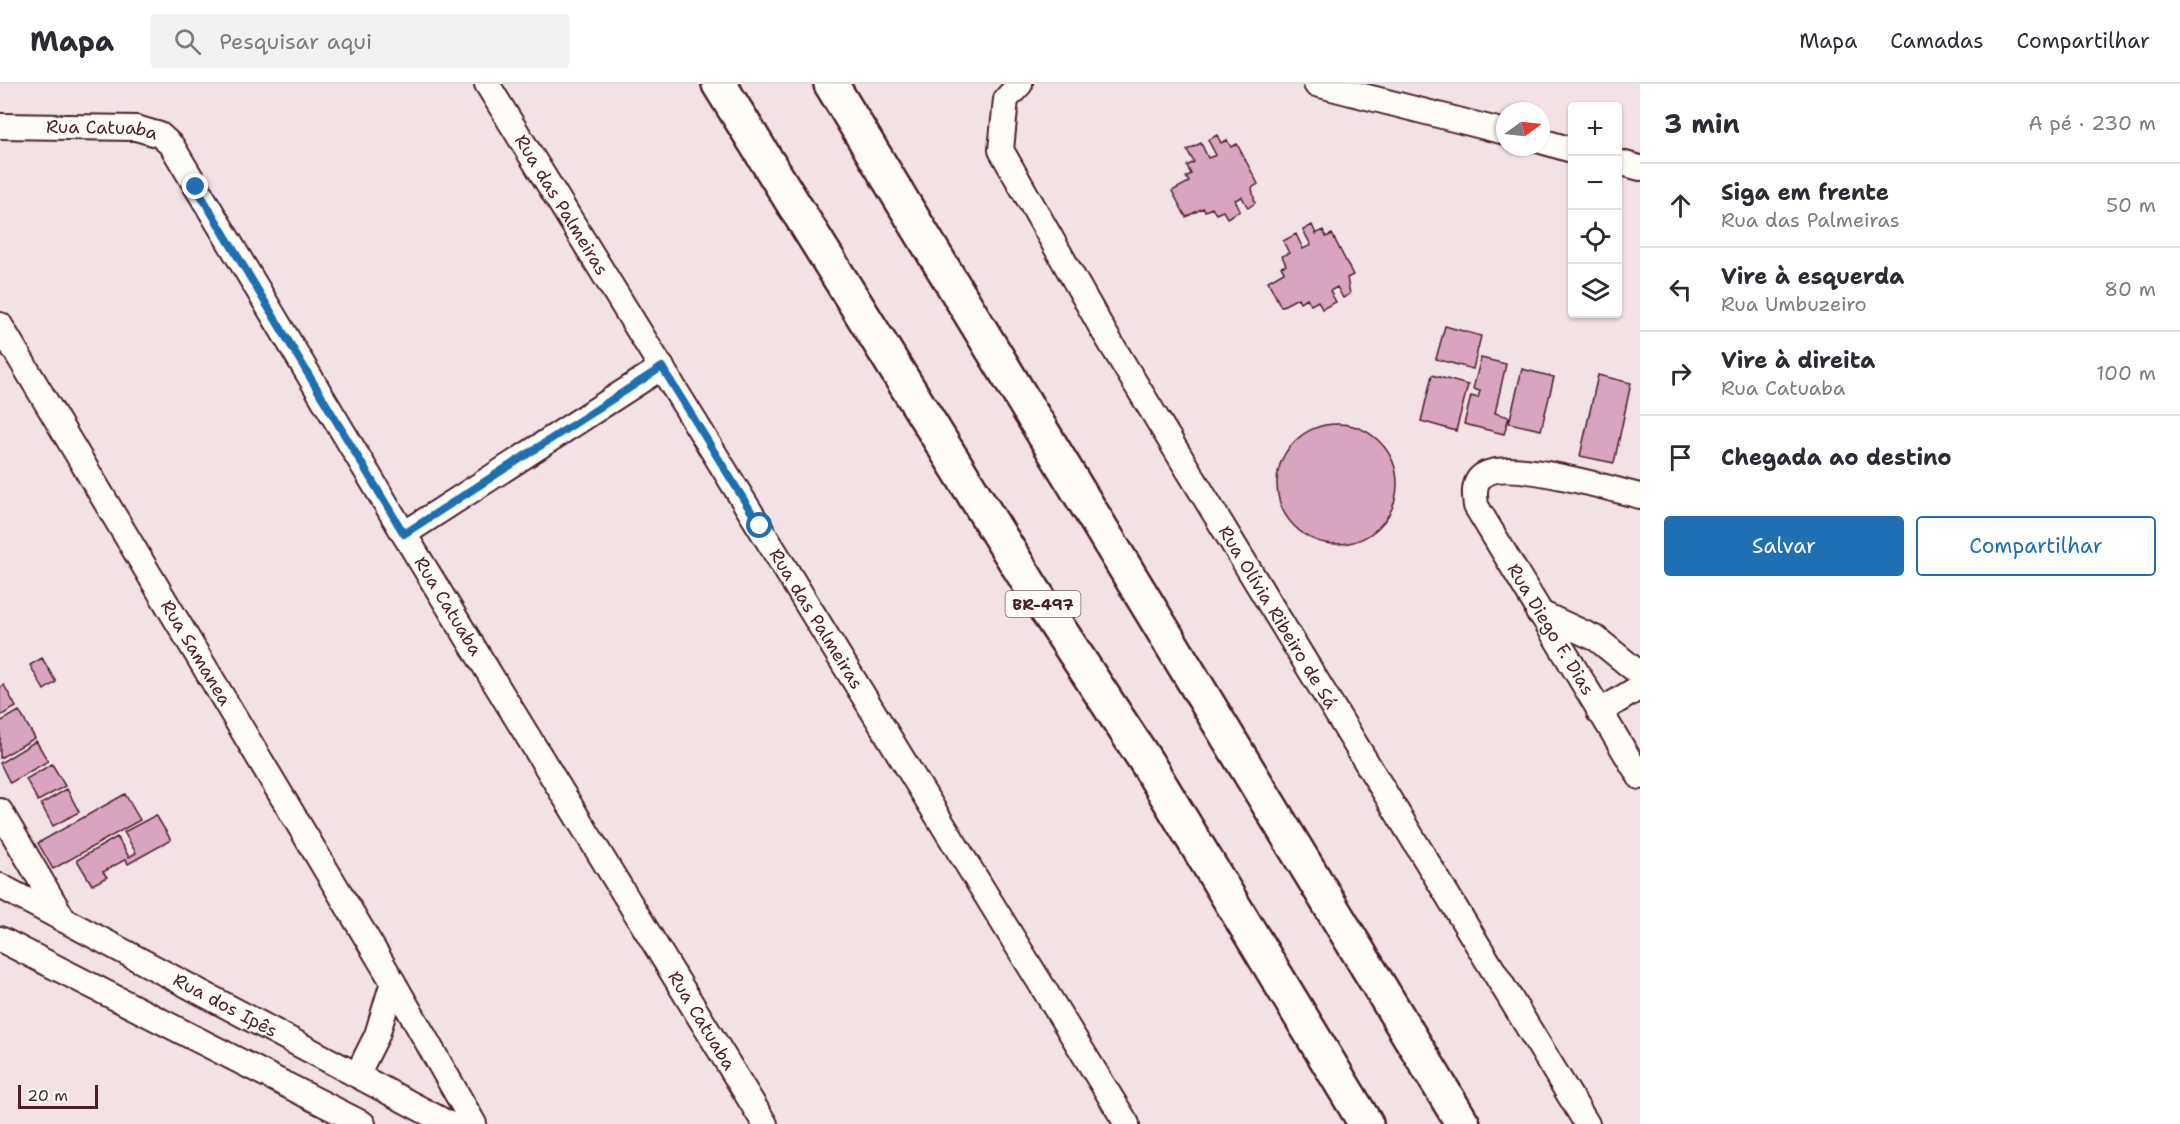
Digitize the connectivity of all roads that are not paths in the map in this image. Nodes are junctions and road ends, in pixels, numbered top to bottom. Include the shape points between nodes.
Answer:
1 (487, 84) edge
2 (719, 84) edge
3 (831, 84) edge
4 (1316, 84) edge
5 (1013, 92) edge
6 (0, 126) edge
7 (1496, 130) edge
8 (1550, 144) edge
9 (1568, 149) edge
10 (1622, 163) edge
11 (1640, 168) edge
12 (0, 325) edge
13 (662, 367) junction
14 (1640, 496) edge
15 (404, 534) junction
16 (1538, 612) junction
17 (1640, 674) edge
18 (1640, 687) edge
19 (1599, 712) junction
20 (1640, 777) edge
21 (0, 811) edge
22 (0, 886) edge
23 (64, 920) junction
24 (0, 939) edge
25 (393, 982) junction
26 (357, 1075) junction
27 (363, 1124) edge
28 (450, 1124) edge
29 (474, 1124) edge
30 (765, 1124) edge
31 (1127, 1124) edge
32 (1366, 1124) edge
33 (1462, 1124) edge
34 (1587, 1124) edge

1 - 13 street, Rua das Palmeiras
2 - 32 main road, BR-497 via 1032,588 1146,763
3 - 33 main road
4 - 7 street
5 - 34 street, Rua Olívia Ribeiro de Sá via 1001,150 1104,332
6 - 15 street, Rua Catuaba via 136,128 160,135 172,146
8 - 9 street
10 - 11 street
12 - 25 street, Rua Samanea
13 - 15 street
13 - 31 street, Rua das Palmeiras
14 - 16 street, Rua Diego F. Dias via 1519,469 1499,468 1479,478 1474,490 1476,506
15 - 30 street, Rua Catuaba
16 - 17 street via 1597,639
16 - 19 street, Rua Diego F. Dias
18 - 19 street
19 - 20 street, Rua Diego F. Dias
21 - 23 street
22 - 23 street, Rua dos Ipês
23 - 26 street, Rua dos Ipês
24 - 27 street
25 - 26 street via 377,1035
25 - 29 street, Rua Samanea
26 - 28 street, Rua dos Ipês

